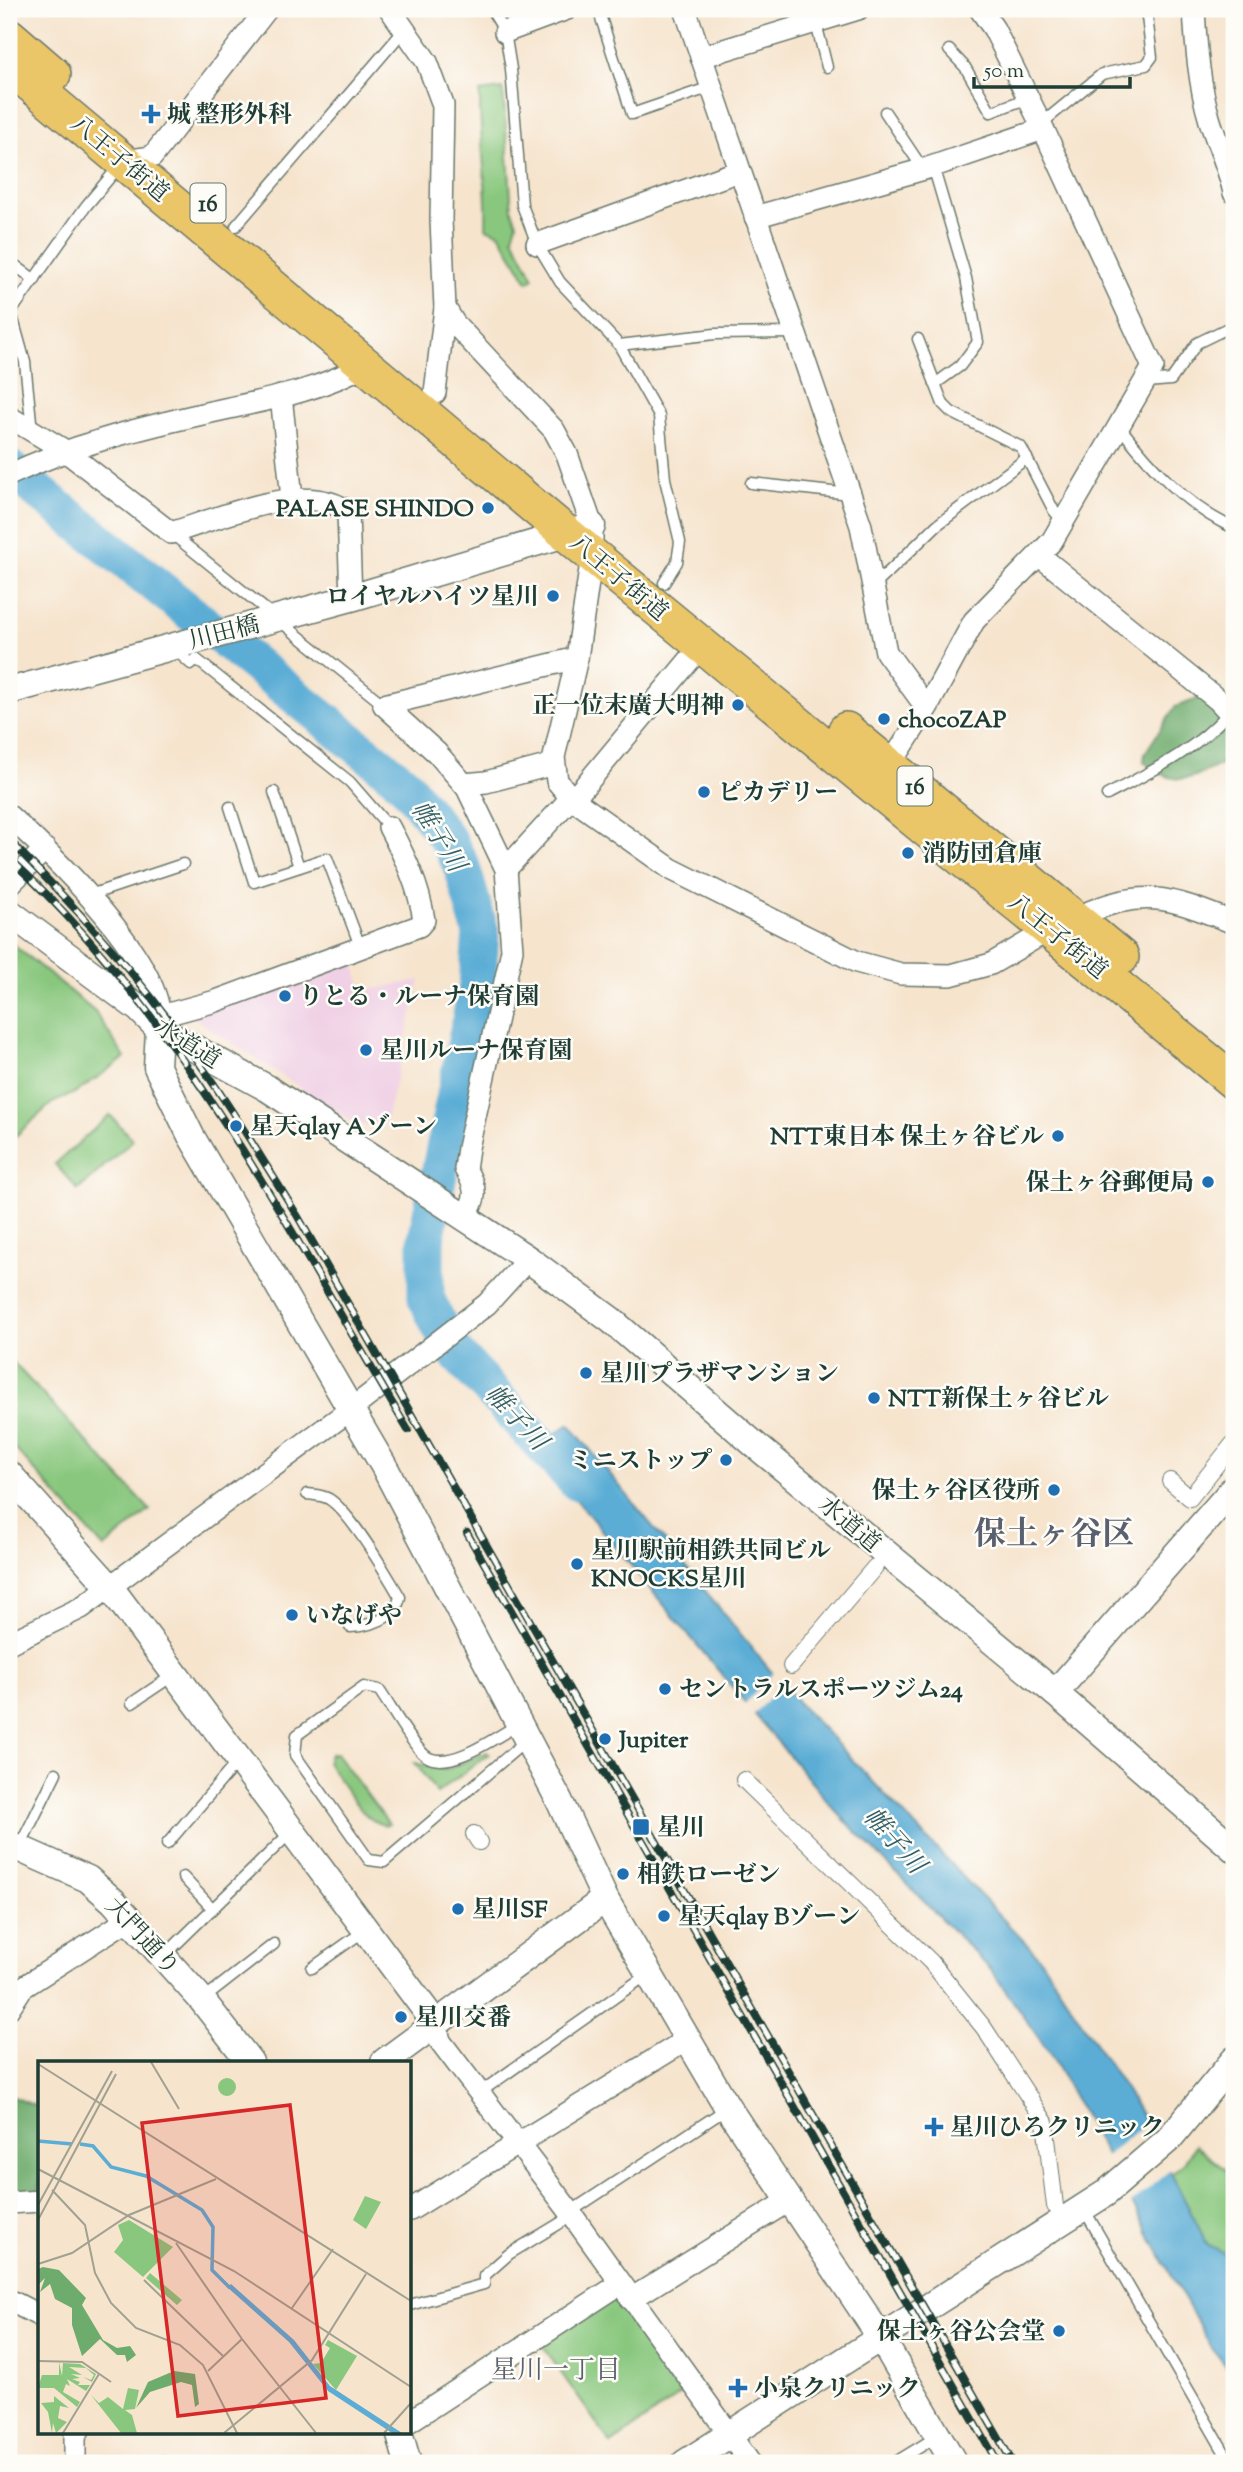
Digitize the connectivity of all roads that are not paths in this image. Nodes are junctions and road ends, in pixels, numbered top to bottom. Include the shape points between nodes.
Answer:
1 (267, 9) edge
2 (390, 9) edge
3 (491, 9) edge
4 (566, 9) edge
5 (597, 9) edge
6 (685, 9) edge
7 (858, 9) edge
8 (980, 9) edge
9 (1146, 9) edge
10 (1194, 9) edge
11 (816, 23) junction
12 (405, 29) junction
13 (505, 32) junction
14 (9, 36) edge
15 (949, 50) dead end
16 (702, 57) junction
17 (9, 66) edge
18 (827, 67) dead end
19 (711, 88) junction
20 (1028, 99) junction
21 (885, 112) dead end
22 (1042, 127) junction
23 (1227, 147) edge
24 (138, 159) junction
25 (928, 168) junction
26 (739, 171) junction
27 (1234, 193) edge
28 (755, 217) junction
29 (236, 226) junction
30 (537, 244) junction
31 (9, 261) edge
32 (35, 280) junction
33 (445, 308) junction
34 (1234, 325) edge
35 (794, 332) junction
36 (918, 339) dead end
37 (619, 345) junction
38 (365, 365) junction
39 (1146, 382) junction
40 (935, 384) junction
41 (435, 393) junction
42 (281, 396) junction
43 (9, 417) edge
44 (1120, 427) junction
45 (32, 434) junction
46 (60, 451) junction
47 (1027, 458) junction
48 (9, 475) edge
49 (751, 483) dead end
50 (850, 494) junction
51 (292, 498) junction
52 (1063, 521) junction
53 (1234, 528) edge
54 (171, 533) junction
55 (584, 539) junction
56 (1041, 556) junction
57 (664, 583) junction
58 (873, 587) junction
59 (351, 598) junction
60 (277, 618) junction
61 (171, 645) junction
62 (702, 645) junction
63 (577, 658) junction
64 (9, 691) edge
65 (384, 705) junction
66 (926, 708) junction
67 (1232, 715) edge
68 (554, 764) junction
69 (883, 776) junction
70 (464, 784) junction
71 (274, 792) dead end
72 (1107, 795) dead end
73 (572, 799) junction
74 (230, 807) dead end
75 (9, 816) edge
76 (389, 827) joint
77 (45, 849) junction
78 (183, 864) dead end
79 (299, 867) junction
80 (506, 869) junction
81 (9, 885) edge
82 (90, 895) junction
83 (9, 912) edge
84 (1234, 923) edge
85 (1062, 924) junction
86 (360, 946) junction
87 (160, 1022) junction
88 (1234, 1051) edge
89 (1234, 1082) edge
90 (460, 1215) junction
91 (528, 1259) junction
92 (350, 1410) junction
93 (1233, 1444) edge
94 (1170, 1481) dead end
95 (14, 1487) edge
96 (1234, 1488) edge
97 (307, 1494) dead end
98 (875, 1567) dead end
99 (110, 1587) junction
100 (350, 1627) dead end
101 (9, 1643) edge
102 (791, 1666) dead end
103 (175, 1674) junction
104 (1055, 1693) junction
105 (132, 1703) dead end
106 (523, 1732) junction
107 (239, 1759) junction
108 (56, 1773) dead end
109 (744, 1780) dead end
110 (293, 1830) junction
111 (167, 1844) dead end
112 (14, 1846) edge
113 (1234, 1849) edge
114 (829, 1865) junction
115 (816, 1875) dead end
116 (183, 1877) dead end
117 (605, 1899) junction
118 (212, 1908) junction
119 (129, 1919) junction
120 (367, 1929) junction
121 (274, 1944) dead end
122 (163, 1957) junction
123 (312, 1968) dead end
124 (649, 1974) junction
125 (13, 1994) edge
126 (202, 2000) junction
127 (436, 2024) junction
128 (688, 2039) junction
129 (1234, 2060) edge
130 (248, 2061) edge
131 (387, 2061) edge
132 (479, 2093) junction
133 (728, 2108) junction
134 (519, 2144) junction
135 (789, 2200) junction
136 (38, 2201) edge
137 (9, 2203) edge
138 (1055, 2206) dead end
139 (411, 2209) edge
140 (1084, 2209) junction
141 (571, 2214) junction
142 (626, 2292) junction
143 (9, 2300) edge
144 (411, 2305) edge
145 (38, 2315) edge
146 (881, 2338) junction
147 (411, 2420) edge
148 (730, 2433) junction
149 (76, 2434) edge
150 (400, 2434) edge
151 (938, 2436) junction
152 (75, 2463) edge
153 (408, 2463) edge
154 (685, 2463) edge
155 (750, 2463) edge
156 (894, 2463) edge
157 (954, 2463) edge
158 (1218, 2463) edge

1 - 24 street
2 - 12 street
3 - 13 lane
4 - 13 street
5 - 19 lane via 632,114
6 - 16 street
7 - 11 street
8 - 20 street
9 - 22 lane via 1152,57 1146,65 1102,74
10 - 23 street via 1196,51 1210,121
11 - 16 street
11 - 18 lane
12 - 29 lane
12 - 33 street via 427,62 443,106 440,220
13 - 30 lane via 522,205
14 - 24 highway, 八王子街道 / 16
15 - 20 lane via 965,66 991,112
16 - 19 street
17 - 24 highway, 八王子街道 / 16
19 - 26 street
20 - 22 street
21 - 25 lane
22 - 25 street
22 - 39 street via 1153,367
23 - 27 street
24 - 29 highway, 八王子街道 / 16
24 - 32 lane via 86,206
24 - 38 highway, 八王子街道 / 16
25 - 28 street
25 - 40 lane via 965,278 978,342 960,366
26 - 28 street
26 - 30 street
28 - 35 street
29 - 41 highway, 八王子街道 / 16
30 - 37 lane via 561,282
31 - 32 lane
32 - 45 lane via 12,312 25,362
33 - 41 street
33 - 55 street via 554,430 567,454
34 - 39 lane via 1198,343 1171,380
35 - 37 lane via 715,334
35 - 50 street
36 - 40 lane
37 - 57 lane via 659,416 665,479 680,542 677,562
38 - 42 street via 308,390
38 - 55 highway, 八王子街道 / 16
39 - 44 street
40 - 47 lane via 951,412 1007,438 1021,447
41 - 55 highway, 八王子街道 / 16
42 - 46 street
42 - 51 street
43 - 45 street
44 - 52 street
44 - 53 lane via 1185,496
45 - 46 street
46 - 48 street
46 - 54 street
47 - 52 lane
47 - 58 lane via 937,525
49 - 50 lane
50 - 58 street
51 - 54 street
51 - 59 street via 339,505 348,512
52 - 56 street
54 - 60 lane
55 - 57 highway, 八王子街道 / 16
55 - 59 street, 川田橋
55 - 62 highway, 八王子街道 / 16
55 - 63 street
56 - 66 street via 1006,585 974,621
56 - 67 street
57 - 69 highway, 八王子街道 / 16
58 - 66 street via 886,652
59 - 60 street, 川田橋
60 - 61 street, 川田橋
60 - 65 lane
61 - 64 street, 川田橋
61 - 76 lane via 191,664 196,659 350,782
62 - 69 highway, 八王子街道 / 16
62 - 73 street
63 - 65 street
63 - 68 street
65 - 70 street
66 - 69 street
67 - 72 lane via 1156,771
68 - 70 street
68 - 73 street via 557,781
69 - 85 highway, 八王子街道 / 16
70 - 80 street
71 - 79 lane
73 - 80 street
73 - 85 street via 671,869 857,962 901,974 951,975 992,964
74 - 79 lane via 254,882
75 - 77 street
76 - 86 street via 421,900 424,920 419,926
77 - 81 street
77 - 82 street
78 - 82 lane
79 - 86 lane via 327,858
80 - 90 street via 512,950 465,1169 477,1196
82 - 87 street via 137,958
83 - 87 street, 水道道
84 - 85 street via 1160,896 1113,901
85 - 88 highway, 八王子街道 / 16
85 - 89 highway, 八王子街道 / 16
86 - 87 street
87 - 90 street, 水道道
87 - 92 street via 158,1067 191,1136
90 - 91 street, 水道道
91 - 92 street via 487,1304
91 - 104 street, 水道道 via 624,1331
92 - 99 street
92 - 106 street
93 - 94 street via 1190,1498
95 - 99 street
96 - 104 street
97 - 100 lane via 320,1495 334,1504 384,1568 400,1597 395,1609 375,1623
98 - 102 street
99 - 101 street via 81,1608
99 - 103 street
103 - 105 lane
103 - 107 street
104 - 113 street, 水道道
106 - 106 lane via 384,1862 369,1860 295,1755 297,1735 364,1687 379,1690 425,1756 440,1761 454,1760
106 - 117 street
107 - 110 street
107 - 111 lane
108 - 112 lane
109 - 114 street
110 - 118 lane
110 - 120 street
112 - 119 street, 大門通り via 88,1879
114 - 115 street
114 - 138 street via 932,1962 984,2028 1045,2122
116 - 118 lane
117 - 124 street
117 - 127 street
118 - 122 lane
119 - 122 street, 大門通り
119 - 125 street
120 - 123 lane
120 - 127 street
121 - 126 lane
122 - 126 street, 大門通り
124 - 128 street
124 - 132 lane
126 - 130 street, 大門通り
127 - 131 street
127 - 132 street via 440,2041
128 - 133 street
128 - 134 street
129 - 140 street via 1169,2139
132 - 134 street
133 - 135 street
133 - 141 lane
134 - 139 street
134 - 141 street
135 - 142 street
135 - 146 street
136 - 137 street
140 - 146 street
140 - 158 lane via 1227,2457
141 - 142 street
141 - 144 lane via 509,2254 484,2276 485,2284
142 - 147 street
142 - 148 street
143 - 145 street
146 - 148 street
146 - 151 street
148 - 154 street
148 - 155 street
149 - 152 street
150 - 153 street
151 - 156 lane
151 - 157 street

